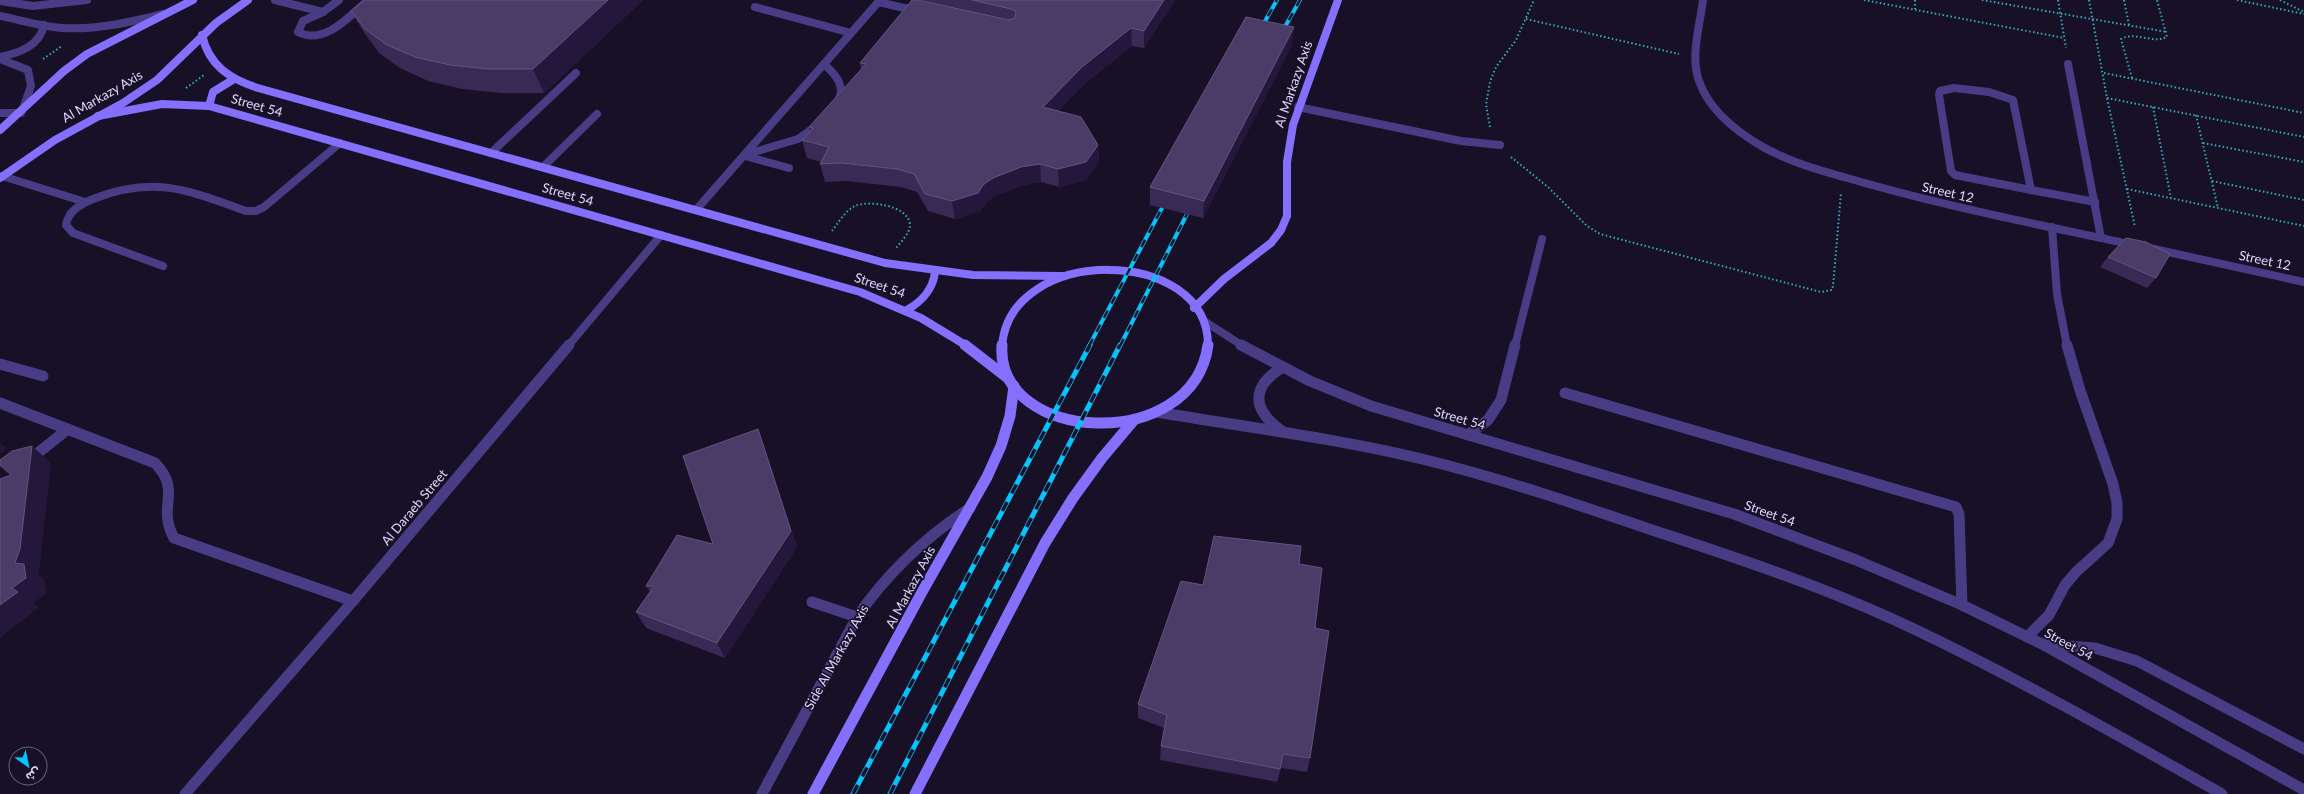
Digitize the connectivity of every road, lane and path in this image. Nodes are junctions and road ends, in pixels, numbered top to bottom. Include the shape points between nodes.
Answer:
1 (87, 0) edge
2 (193, 0) edge
3 (248, 0) edge
4 (275, 0) edge
5 (339, 0) edge
6 (368, 0) edge
7 (1338, 0) edge
8 (1534, 0) edge
9 (1703, 0) edge
10 (1864, 0) edge
11 (1914, 0) edge
12 (1982, 0) edge
13 (2058, 0) edge
14 (2089, 0) edge
15 (2124, 0) edge
16 (2157, 0) edge
17 (2237, 0) edge
18 (2280, 0) edge
19 (0, 1) edge
20 (879, 1) edge
21 (755, 8) dead end
22 (1915, 10) junction
23 (175, 11) junction
24 (323, 12) junction
25 (2304, 13) edge
26 (930, 14) edge
27 (2060, 14) junction
28 (0, 16) edge
29 (1526, 19) junction
30 (2093, 19) junction
31 (44, 25) junction
32 (2129, 25) junction
33 (86, 28) junction
34 (2167, 32) junction
35 (851, 33) junction
36 (202, 35) junction
37 (2064, 38) junction
38 (0, 58) edge
39 (1697, 58) junction
40 (824, 64) junction
41 (2068, 64) joint
42 (217, 67) junction
43 (28, 70) junction
44 (576, 73) dead end
45 (2104, 73) junction
46 (2132, 78) junction
47 (234, 79) junction
48 (2107, 98) junction
49 (168, 104) junction
50 (209, 106) junction
51 (2153, 107) junction
52 (1298, 108) junction
53 (2304, 112) edge
54 (0, 113) edge
55 (22, 113) junction
56 (597, 114) dead end
57 (2196, 115) junction
58 (98, 116) junction
59 (0, 130) edge
60 (2304, 137) edge
61 (340, 143) junction
62 (2203, 143) junction
63 (1500, 145) junction
64 (491, 153) junction
65 (744, 155) junction
66 (2304, 162) edge
67 (543, 167) junction
68 (789, 168) dead end
69 (1842, 176) junction
70 (1, 177) edge
71 (2212, 181) junction
72 (2127, 189) junction
73 (2032, 190) junction
74 (2171, 198) junction
75 (2304, 200) edge
76 (85, 202) junction
77 (2094, 202) junction
78 (2218, 208) junction
79 (696, 210) junction
80 (2304, 226) edge
81 (2052, 227) junction
82 (661, 235) junction
83 (2101, 238) junction
84 (1542, 239) dead end
85 (821, 245) junction
86 (2139, 246) junction
87 (886, 263) junction
88 (163, 266) dead end
89 (935, 272) junction
90 (1062, 276) junction
91 (2304, 282) edge
92 (1194, 308) junction
93 (907, 310) junction
94 (1204, 321) junction
95 (0, 364) edge
96 (1283, 367) junction
97 (43, 376) dead end
98 (1012, 383) junction
99 (1565, 393) dead end
100 (0, 403) edge
101 (1157, 412) junction
102 (1134, 420) junction
103 (68, 429) junction
104 (1285, 432) junction
105 (1468, 435) junction
106 (19, 469) edge
107 (970, 508) junction
108 (353, 601) junction
109 (812, 602) dead end
110 (1962, 605) junction
111 (857, 616) junction
112 (2027, 637) junction
113 (2042, 644) junction
114 (2304, 749) edge
115 (2304, 790) edge
116 (919, 791) edge
117 (185, 794) edge
118 (762, 794) edge
119 (813, 794) edge
120 (2222, 794) edge

1 - 19 street via 37,7
2 - 23 main road
3 - 36 main road, Al Markazy Axis
4 - 24 street
5 - 24 street
6 - 24 street via 326,33 307,36 298,32 303,21
7 - 52 main road, Al Markazy Axis
8 - 29 path
9 - 39 street, Street 12
10 - 22 path
11 - 22 path
12 - 27 path
13 - 27 path
14 - 30 path
15 - 32 path
16 - 34 path
17 - 25 path
18 - 25 path
20 - 26 street
20 - 35 street
21 - 35 street
22 - 37 path
23 - 33 street via 129,22
23 - 55 main road via 88,53 66,69
27 - 30 path
27 - 37 path
28 - 31 street
29 - 39 path
29 - 63 path via 1511,48 1496,67 1486,97 1486,112 1491,129
30 - 32 path
30 - 45 path
31 - 33 street
31 - 38 street via 43,34 33,44
32 - 34 path
33 - 43 path
34 - 46 path via 2163,39 2126,36 2122,38
35 - 40 street
36 - 42 main road, Street 54 via 208,56
36 - 58 main road, Al Markazy Axis via 157,80
37 - 41 path
38 - 43 street
39 - 69 street, Street 12 via 1699,80 1711,103 1732,126 1763,147 1801,164
40 - 65 street
40 - 65 street via 841,83 839,101 826,116 810,132 798,139
41 - 77 street
42 - 47 main road, Street 54
42 - 49 path via 193,82
43 - 55 street via 32,79 31,93
44 - 64 street
45 - 46 path
45 - 48 path
46 - 53 path
47 - 50 main road via 214,91
47 - 64 main road, Street 54 via 258,88
48 - 51 path
48 - 72 path
49 - 50 main road, Street 54
49 - 58 main road, Street 54 via 141,106
50 - 61 main road, Street 54
51 - 57 path
51 - 74 path
52 - 63 street via 1461,142
52 - 92 main road, Al Markazy Axis via 1289,143 1287,216 1281,230 1271,243 1224,279
54 - 55 street
55 - 59 main road
56 - 67 street
57 - 60 path
57 - 62 path
58 - 70 main road, Al Markazy Axis via 55,140
61 - 76 street via 256,211 175,186 149,185 120,189
61 - 82 main road, Street 54
62 - 66 path
62 - 71 path
63 - 69 path via 1508,155 1550,188 1587,226 1600,234 1821,292 1832,290 1833,286
64 - 67 main road, Street 54
65 - 68 street
65 - 79 street
67 - 79 main road, Street 54
69 - 81 street, Street 12 via 1908,196
70 - 76 street
71 - 75 path
71 - 78 path
72 - 74 path
72 - 86 path
73 - 73 street via 1963,178 1950,171 1938,95 1940,90 1951,87 2004,95 2013,100
73 - 77 street
74 - 78 path
76 - 88 street via 69,215 66,225 69,230
77 - 83 street
78 - 80 path
79 - 85 main road, Street 54
81 - 83 street, Street 12
81 - 112 street via 2054,287 2060,321 2074,372 2113,484 2117,519 2108,543 2076,572 2065,585 2049,615
82 - 93 main road, Street 54 via 860,292
82 - 108 street, Al Daraeb Street
83 - 86 street, Street 12
84 - 105 street via 1501,400 1488,420
85 - 87 main road, Street 54
85 - 87 path via 846,212 857,205 870,203 901,210 910,219 909,230
86 - 91 street, Street 12
87 - 89 main road, Street 54
89 - 90 main road, Street 54 via 996,277
89 - 93 main road via 928,294
90 - 92 main road via 1086,270 1132,271 1173,286 1189,299
90 - 98 main road via 1026,297 1014,311 1005,328 1001,345 1003,362
92 - 94 main road
93 - 98 main road, Street 54 via 954,335 977,351
94 - 96 street, Street 54 via 1228,338
94 - 101 main road, Street 54 via 1208,354 1202,371 1191,387 1176,401
95 - 97 street
96 - 104 street via 1264,379 1259,388 1258,398 1259,408 1265,418
96 - 105 street, Street 54 via 1371,406
98 - 102 main road, Street 54 via 1028,400 1045,411 1065,419 1111,424
98 - 107 main road, Al Markazy Axis via 1010,416 1001,446
99 - 110 street via 1956,507 1959,514
100 - 103 street
101 - 102 main road, Street 54
101 - 104 street
102 - 116 main road via 1073,498 1045,543
103 - 106 street
103 - 108 street via 156,463 166,472 170,485 165,511 166,521 174,538
104 - 120 street via 1433,462 1567,501 1784,574 1952,648 2100,725
105 - 110 street, Street 54 via 1734,514 1856,560
107 - 111 street, Side Al Markazy Axis via 931,534 899,561
107 - 119 main road, Al Markazy Axis
108 - 117 street, Al Daraeb Street
109 - 111 street
110 - 112 street, Street 54
111 - 118 street, Side Al Markazy Axis
112 - 113 street, Street 54
113 - 114 street via 2095,648 2137,661
113 - 115 street, Street 54

